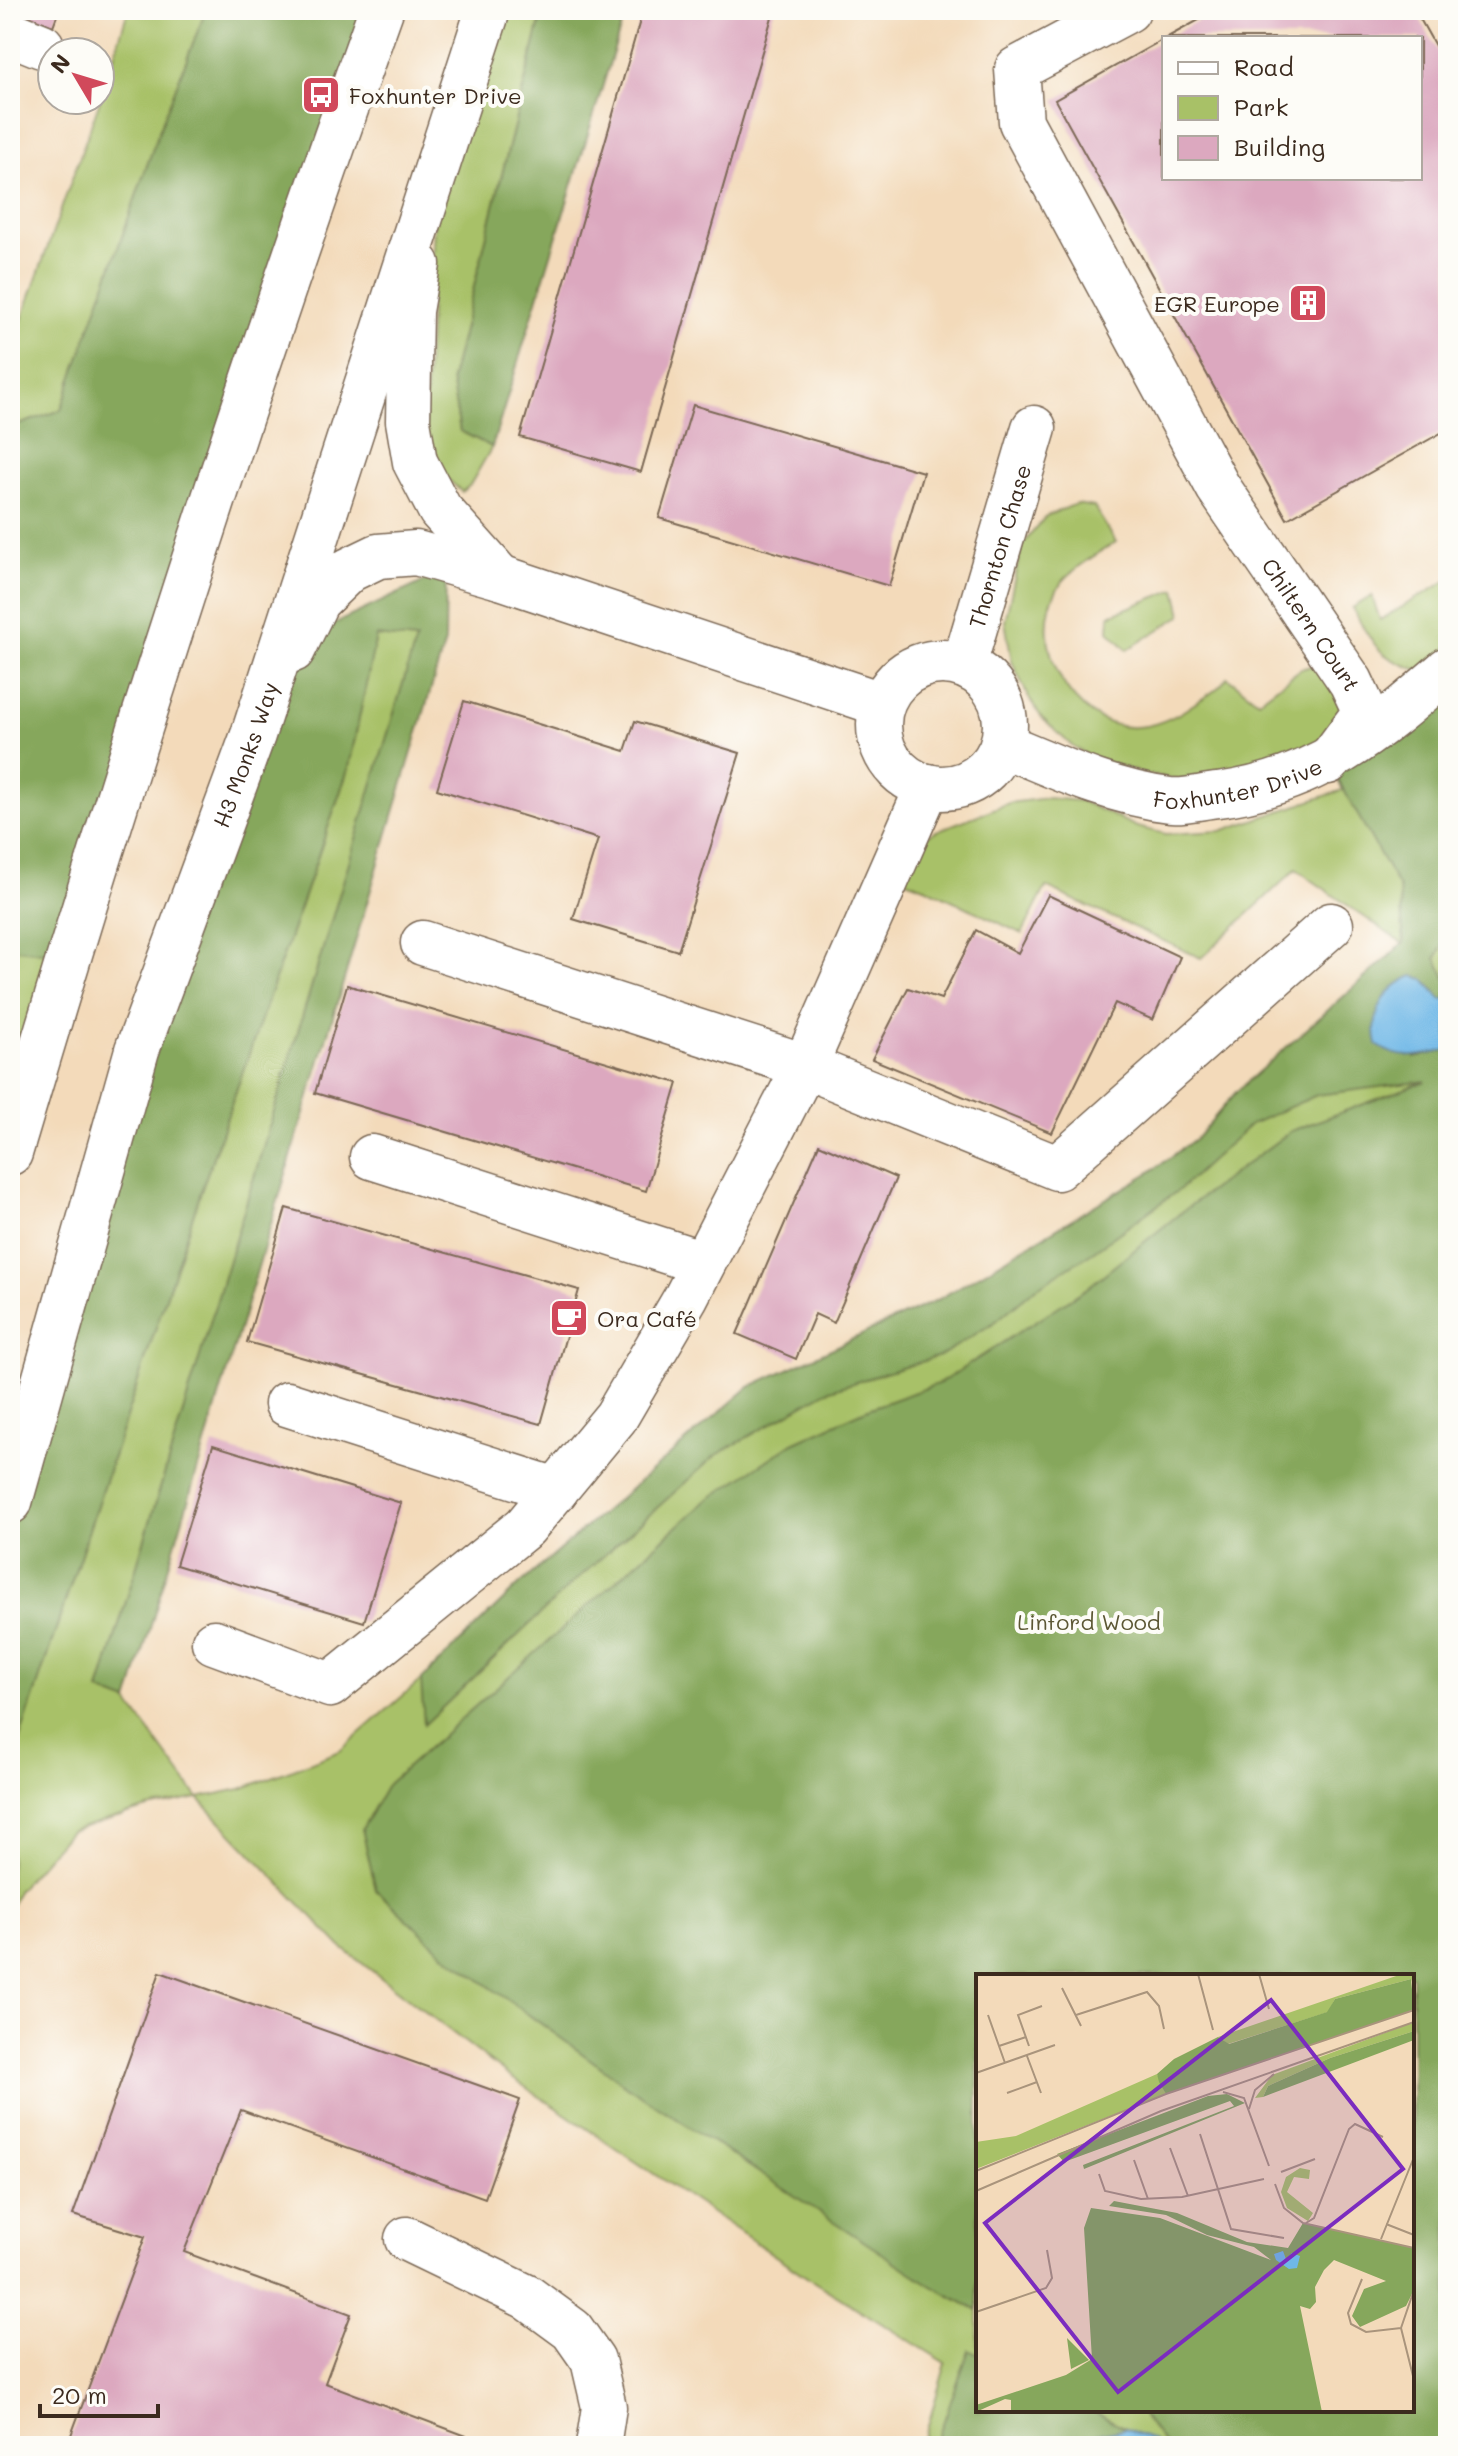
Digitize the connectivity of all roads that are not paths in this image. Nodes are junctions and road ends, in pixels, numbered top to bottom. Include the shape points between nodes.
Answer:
1 (381, 10) edge
2 (488, 10) edge
3 (1128, 10) edge
4 (437, 164) junction
5 (1034, 428) dead end
6 (500, 577) junction
7 (964, 665) junction
8 (1448, 669) edge
9 (881, 704) junction
10 (253, 735) junction
11 (1003, 745) junction
12 (1328, 762) junction
13 (928, 786) junction
14 (1331, 925) dead end
15 (423, 943) dead end
16 (805, 1066) junction
17 (10, 1153) edge
18 (372, 1157) dead end
19 (703, 1263) junction
20 (287, 1404) dead end
21 (556, 1490) junction
22 (10, 1502) edge
23 (214, 1642) dead end
24 (407, 2239) dead end
25 (598, 2446) edge

1 - 17 main road via 247,399
2 - 4 main road, H3 Monks Way
3 - 12 main road, Chiltern Court via 1017,69 1021,122 1218,487 1351,682 1365,712
4 - 6 main road via 410,311 412,449 440,510
4 - 10 main road, H3 Monks Way
5 - 7 main road, Thornton Chase
6 - 9 main road
6 - 10 main road via 416,553 378,556 349,570 317,601
7 - 9 main road via 937,662 908,672
7 - 11 main road via 987,681 1003,706
8 - 12 main road, Foxhunter Drive via 1389,721
9 - 13 main road via 879,725 886,756 907,779
10 - 22 main road, H3 Monks Way via 137,1050
11 - 12 main road, Foxhunter Drive via 1090,781 1172,800 1255,790
11 - 13 main road via 988,769 961,788
13 - 16 main road
14 - 16 main road via 1057,1168
15 - 16 main road
16 - 19 main road
18 - 19 main road
19 - 21 main road via 616,1417
20 - 21 main road
21 - 23 main road via 525,1527 330,1685
24 - 25 main road via 527,2297 572,2330 593,2360 604,2407

